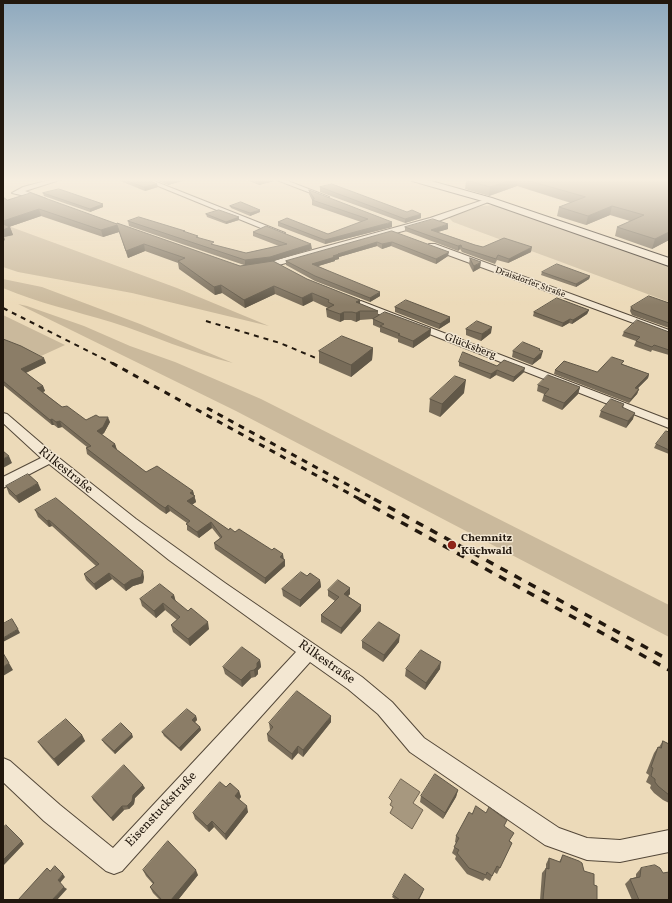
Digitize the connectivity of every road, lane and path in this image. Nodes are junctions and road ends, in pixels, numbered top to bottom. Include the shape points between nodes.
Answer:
1 (252, 221) edge
2 (428, 221) edge
3 (550, 221) edge
4 (391, 227) junction
5 (287, 235) edge
6 (407, 237) edge
7 (422, 242) edge
8 (309, 244) edge
9 (324, 249) junction
10 (669, 262) edge
11 (275, 264) junction
12 (250, 270) edge
13 (287, 271) edge
14 (352, 301) edge
15 (669, 333) edge
16 (3, 417) edge
17 (669, 424) edge
18 (49, 459) junction
19 (3, 483) edge
20 (309, 651) junction
21 (3, 768) edge
22 (669, 841) edge

1 - 5 street
2 - 4 street via 405,228
3 - 10 main road
4 - 6 street
4 - 9 street
7 - 15 street, Draisdorfer Straße
8 - 9 street
9 - 11 street
11 - 12 street
11 - 13 street
14 - 17 street, Glücksberg
16 - 18 street, Rilkestraße
18 - 19 street
18 - 20 street, Rilkestraße via 157,543
20 - 21 street, Eisenstuckstraße via 114,863 52,813
20 - 22 street, Rilkestraße via 385,708 417,745 553,837 587,849 620,851

